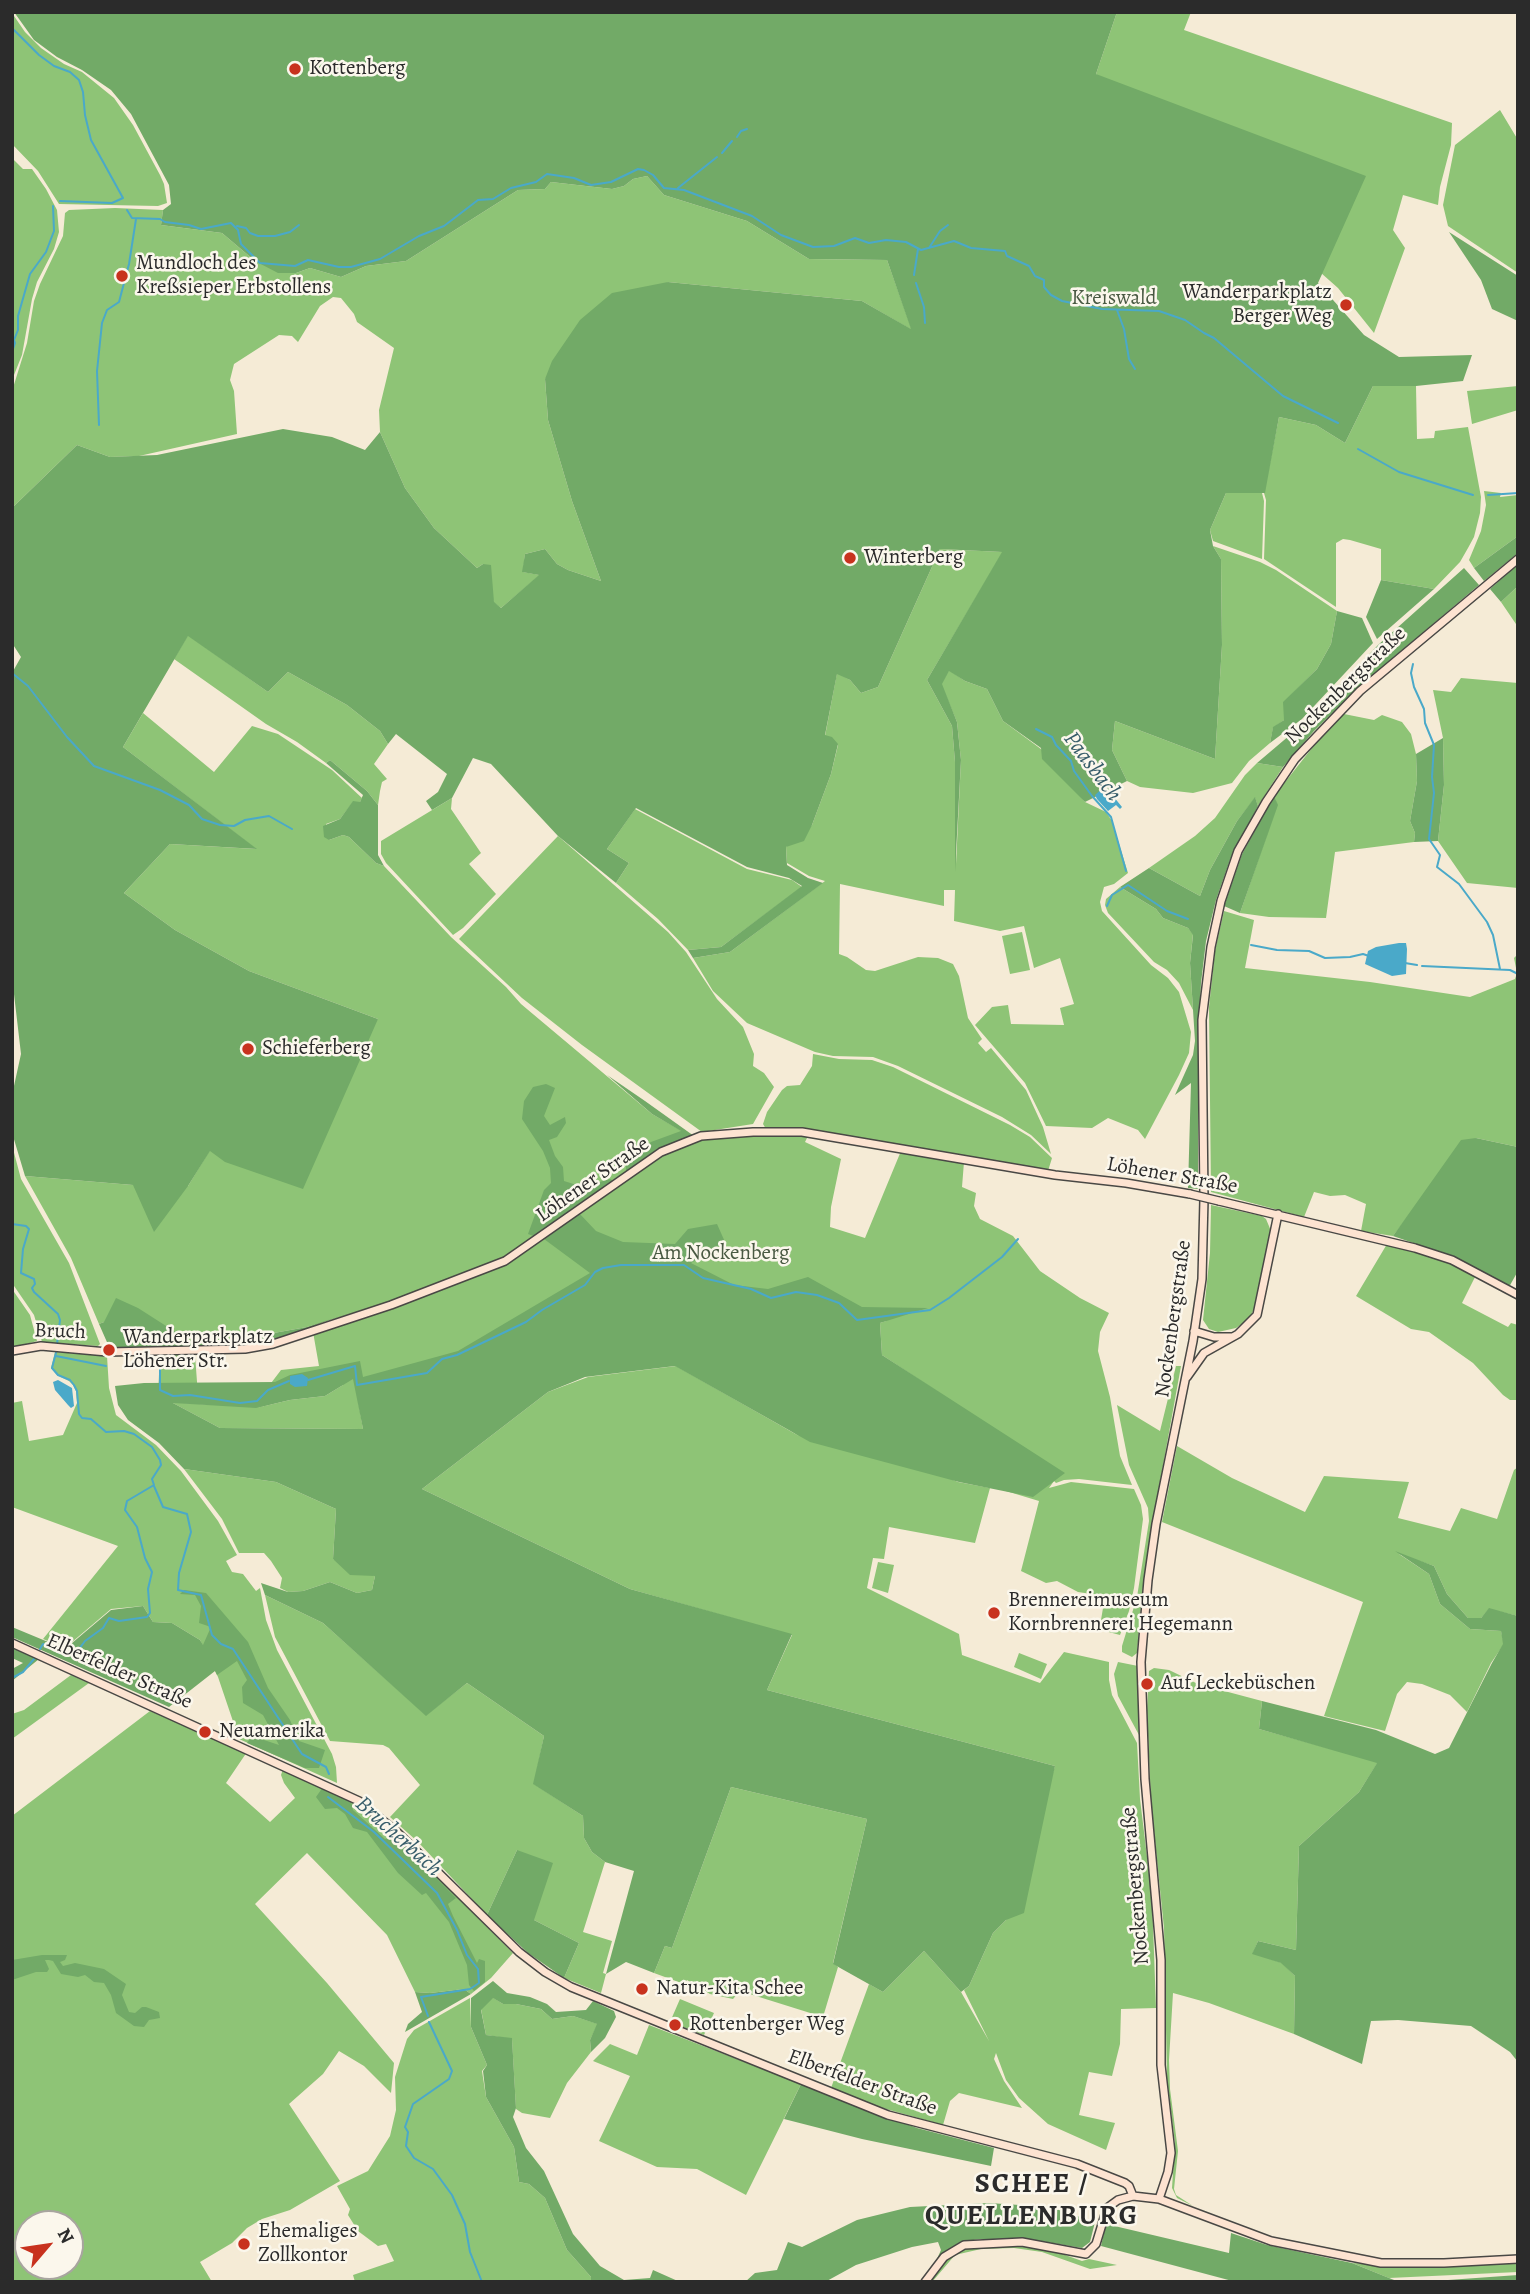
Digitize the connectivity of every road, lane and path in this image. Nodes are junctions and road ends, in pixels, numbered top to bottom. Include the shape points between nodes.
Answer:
1 (1518, 559) edge
2 (1278, 1214) junction
3 (1518, 1295) edge
4 (1194, 1331) junction
5 (1232, 1338) junction
6 (1193, 1341) junction
7 (1214, 1346) junction
8 (12, 1351) edge
9 (107, 1352) joint
10 (1185, 1380) junction
11 (12, 1643) edge
12 (1133, 2196) junction
13 (1159, 2199) junction
14 (1518, 2259) edge
15 (925, 2282) edge

1 - 4 main road, Nockenbergstraße via 1393,662 1327,724 1295,759 1238,851 1221,901 1203,1007 1204,1253
2 - 3 main road, Löhener Straße via 1452,1260
2 - 5 main road via 1257,1315
2 - 9 main road, Löhener Straße, bridge via 1126,1183 802,1132 701,1136 661,1152 505,1261 390,1305 273,1344
4 - 5 main road
4 - 6 main road, Nockenbergstraße
5 - 7 main road
6 - 7 main road
6 - 10 main road, Nockenbergstraße
7 - 10 main road via 1199,1358
8 - 9 main road, Bruch via 41,1346
10 - 13 main road, Nockenbergstraße via 1154,1535 1141,1662 1144,1779 1161,1960 1161,2064 1171,2153
11 - 12 main road, Elberfelder Straße via 359,1801 528,1960 571,1987 888,2115 1084,2167 1125,2183
12 - 13 main road
12 - 15 main road via 1111,2203 1103,2214 1096,2244 1083,2255 1033,2243 964,2245 944,2257
13 - 14 main road via 1271,2241 1381,2263

